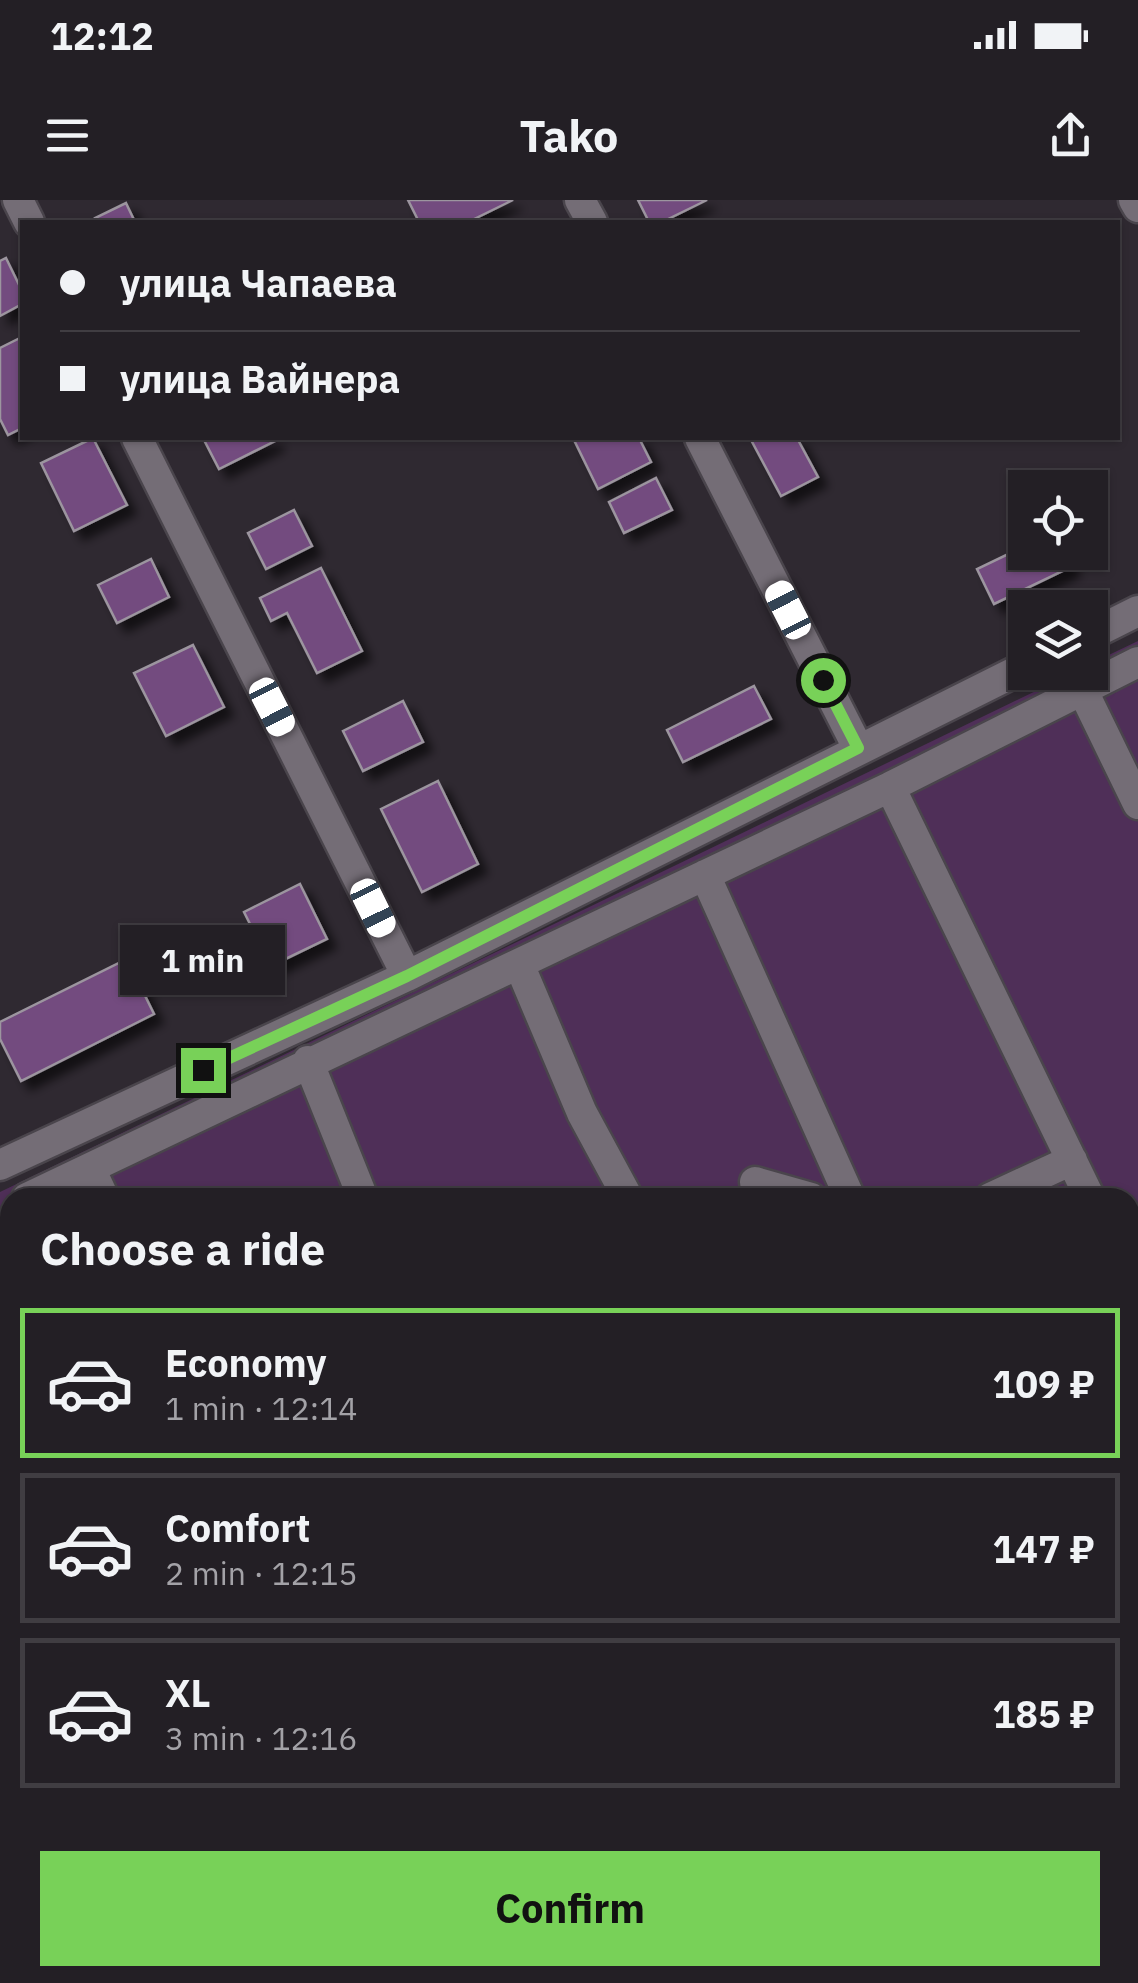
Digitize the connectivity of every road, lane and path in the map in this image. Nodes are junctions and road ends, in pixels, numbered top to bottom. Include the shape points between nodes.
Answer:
1 (1134, 200) edge
2 (1138, 207) edge
3 (138, 440) edge
4 (701, 440) edge
5 (1138, 611) edge
6 (1108, 626) edge
7 (1138, 662) edge
8 (1008, 674) edge
9 (1108, 676) edge
10 (1080, 690) edge
11 (1082, 690) edge
12 (858, 748) junction
13 (890, 788) junction
14 (1138, 804) edge
15 (705, 875) junction
16 (519, 964) junction
17 (407, 976) junction
18 (308, 1061) junction
19 (1072, 1160) junction
20 (0, 1165) edge
21 (90, 1168) junction
22 (755, 1182) dead end
23 (47, 1188) edge
24 (99, 1188) edge
25 (360, 1188) edge
26 (623, 1188) edge
27 (776, 1188) edge
28 (846, 1188) edge
29 (1012, 1188) edge
30 (1085, 1188) edge

1 - 2 street
3 - 17 street
4 - 12 street
5 - 6 street
7 - 9 street
8 - 12 street
10 - 13 street
11 - 14 street
12 - 17 street
13 - 15 street
13 - 19 street
15 - 16 street
15 - 28 street
16 - 18 street
16 - 26 street via 582,1113
17 - 20 street
18 - 21 street
18 - 25 street
19 - 29 street
19 - 30 street
21 - 23 street
21 - 24 street
22 - 27 street

